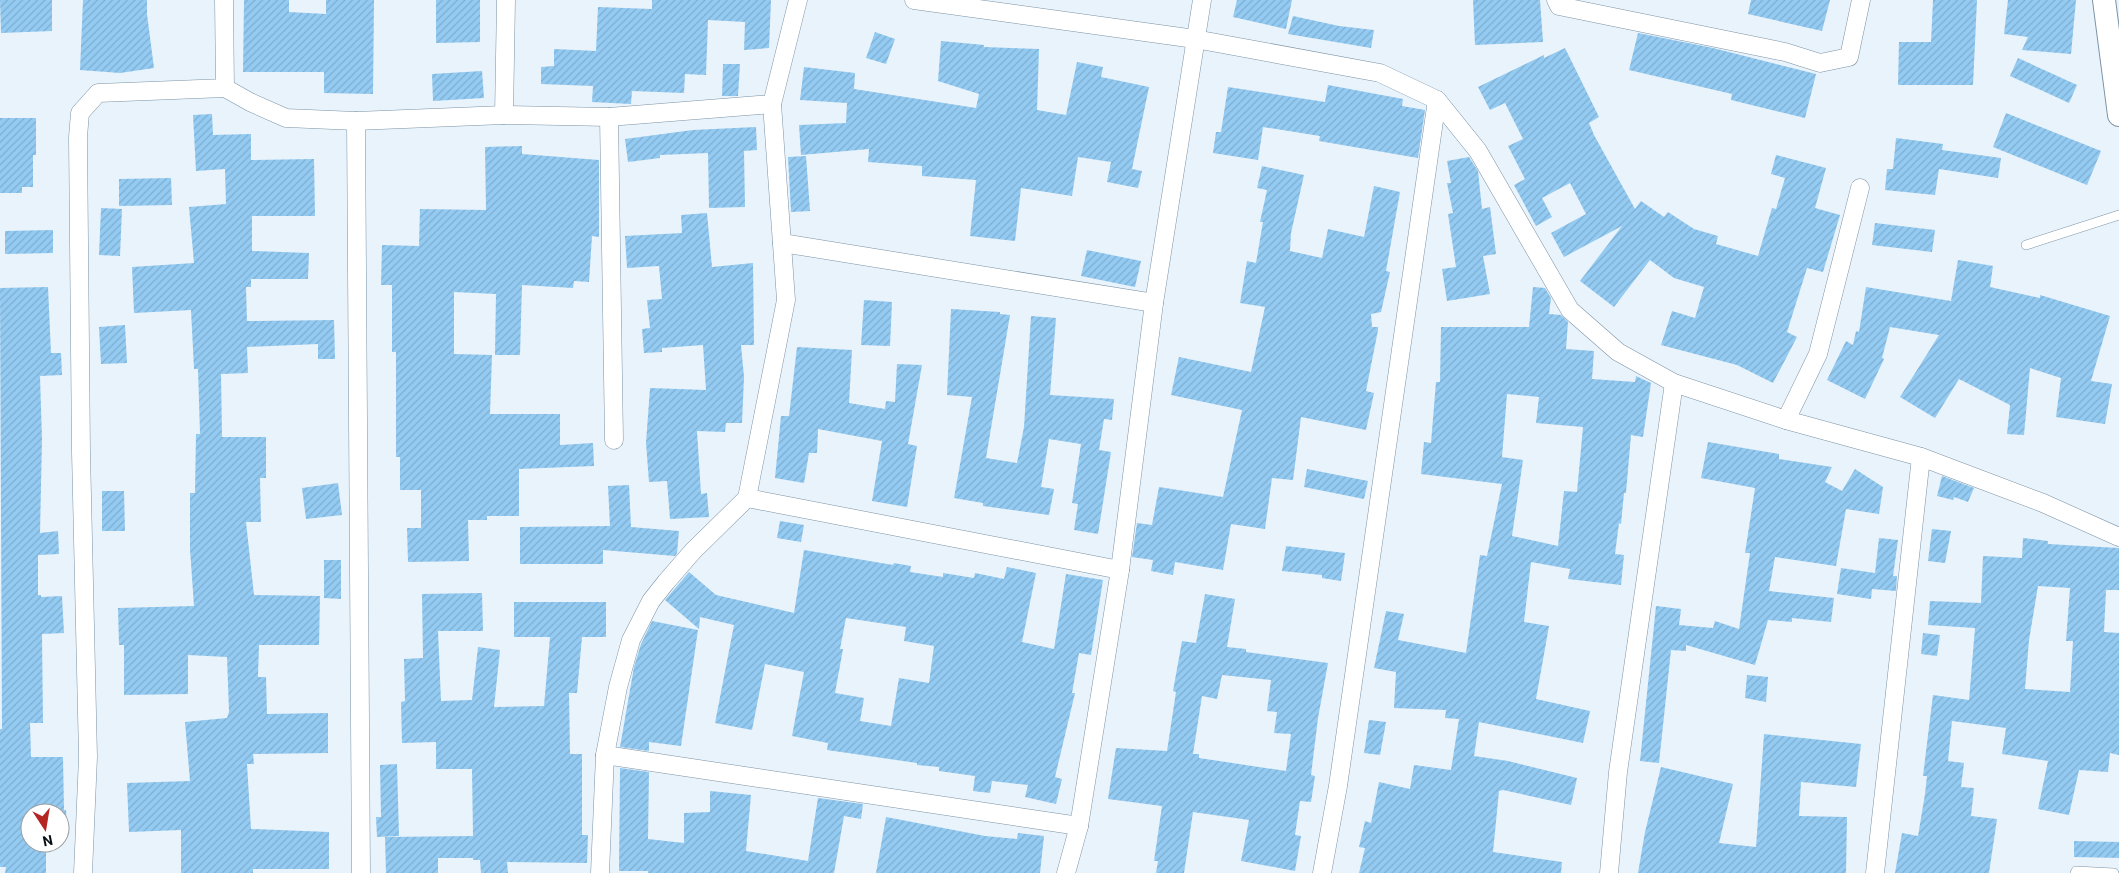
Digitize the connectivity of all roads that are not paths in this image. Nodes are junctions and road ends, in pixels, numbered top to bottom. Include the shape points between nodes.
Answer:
1 (224, 0) edge
2 (506, 0) edge
3 (798, 0) edge
4 (914, 0) edge
5 (1202, 0) edge
6 (1556, 0) edge
7 (1861, 0) edge
8 (2104, 0) edge
9 (1195, 39) junction
10 (225, 88) junction
11 (1437, 100) junction
12 (772, 104) junction
13 (504, 115) junction
14 (2119, 115) edge
15 (609, 117) junction
16 (356, 121) junction
17 (1860, 188) dead end
18 (2119, 215) edge
19 (782, 243) junction
20 (2026, 245) dead end
21 (1154, 303) junction
22 (1674, 383) junction
23 (1786, 420) junction
24 (614, 440) dead end
25 (1921, 457) junction
26 (747, 498) junction
27 (2119, 537) edge
28 (1120, 570) junction
29 (605, 755) junction
30 (1079, 826) junction
31 (83, 873) edge
32 (361, 873) edge
33 (600, 873) edge
34 (1066, 873) edge
35 (1322, 873) edge
36 (1609, 873) edge
37 (1876, 873) edge
38 (2075, 873) edge
39 (2114, 873) edge

1 - 10 street
2 - 13 street
3 - 12 street
4 - 9 street
5 - 9 street
6 - 7 street via 1559,6 1785,52 1820,64 1849,57
8 - 14 street
9 - 11 street via 1380,73
9 - 21 street
10 - 16 street via 286,118
10 - 31 street via 98,93 80,113 81,452 88,757
11 - 22 street via 1478,151 1570,310 1618,352
11 - 35 street via 1338,786
12 - 15 street
12 - 19 street
13 - 15 street
13 - 16 street
15 - 24 street
16 - 32 street
17 - 23 street via 1818,354
18 - 20 lane
19 - 21 street
19 - 26 street via 786,300
21 - 28 street
22 - 23 street
22 - 36 street via 1618,772
23 - 25 street
25 - 27 street via 2043,503
25 - 37 street
26 - 28 street
26 - 29 street via 688,557 641,617 626,658
28 - 30 street
29 - 30 street
29 - 33 street
30 - 34 street
38 - 39 lane via 2085,870

